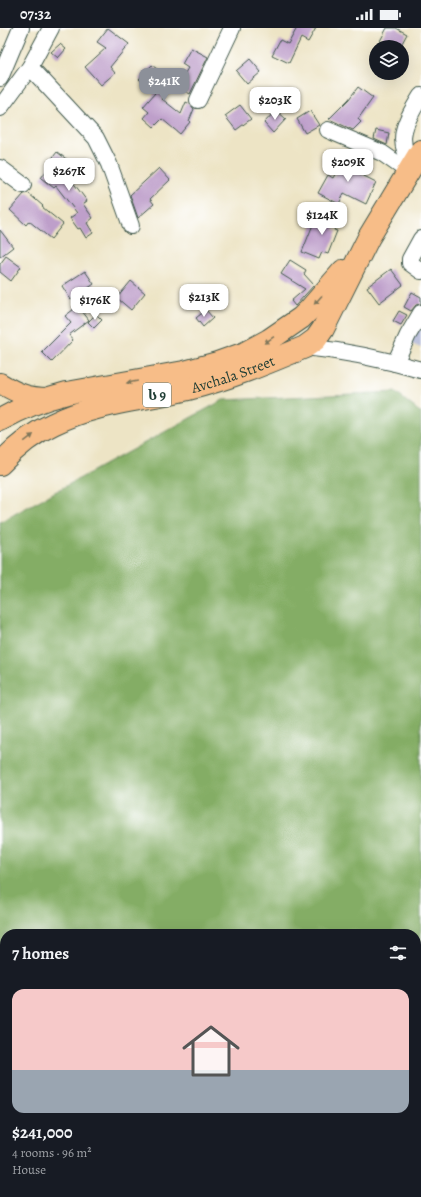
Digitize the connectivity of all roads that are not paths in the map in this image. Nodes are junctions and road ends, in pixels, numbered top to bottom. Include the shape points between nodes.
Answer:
1 (21, 28) edge
2 (51, 28) edge
3 (232, 28) edge
4 (30, 68) junction
5 (0, 78) edge
6 (421, 96) edge
7 (198, 100) dead end
8 (0, 108) edge
9 (328, 130) dead end
10 (414, 162) edge
11 (0, 168) edge
12 (23, 185) dead end
13 (131, 226) dead end
14 (369, 237) junction
15 (421, 239) edge
16 (421, 271) edge
17 (421, 312) edge
18 (301, 318) junction
19 (313, 340) junction
20 (395, 363) junction
21 (421, 370) edge
22 (0, 382) edge
23 (48, 398) junction
24 (0, 420) edge
25 (0, 464) edge

1 - 5 street
2 - 4 street
3 - 7 street
4 - 8 street
4 - 13 street via 96,138 109,164
6 - 10 street via 412,110 402,140 408,158
9 - 10 street via 382,154
10 - 14 highway, Avchala Street / ს 9
11 - 12 street
14 -> 18 highway, Avchala Street / ს 9 via 334,282
14 - 19 highway, Avchala Street / ს 9 via 323,329
15 - 16 street via 410,263
17 - 20 street
18 - 19 highway via 313,321 318,328
18 -> 23 highway, Avchala Street / ს 9 via 259,346 218,363
19 - 20 street via 337,350
25 -> 19 highway, Avchala Street / ს 9 via 36,434 69,416 233,376 263,365
20 - 21 street
22 - 23 main road via 26,397
23 - 24 highway, Avchala Street / ს 9

